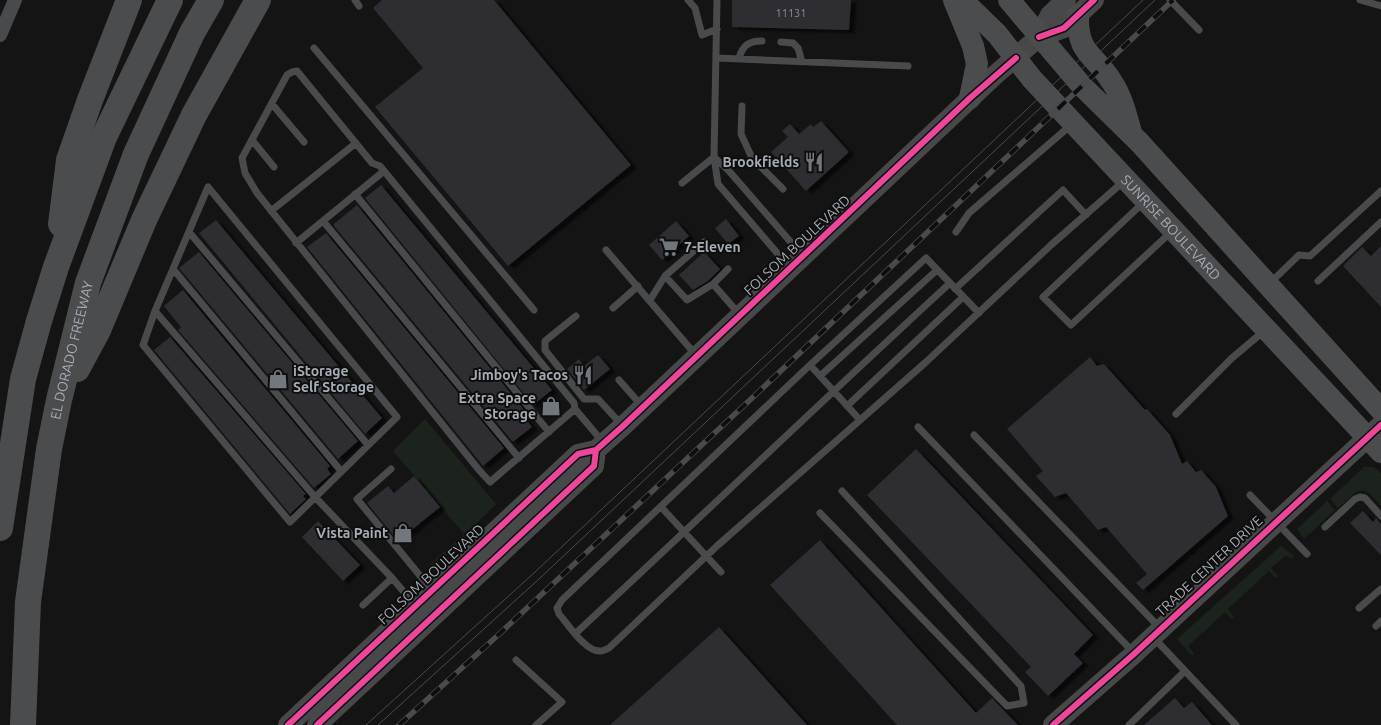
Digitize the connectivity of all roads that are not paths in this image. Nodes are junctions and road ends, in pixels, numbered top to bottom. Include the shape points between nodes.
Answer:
1 (15, 0) edge
2 (129, 0) edge
3 (170, 0) edge
4 (211, 0) edge
5 (258, 0) edge
6 (688, 0) edge
7 (718, 0) edge
8 (954, 0) edge
9 (962, 0) edge
10 (1008, 0) edge
11 (1170, 0) edge
12 (1360, 0) edge
13 (1080, 5) edge
14 (1381, 6) edge
15 (717, 29) junction
16 (1198, 30) dead end
17 (0, 35) edge
18 (1039, 37) junction
19 (762, 42) dead end
20 (781, 42) dead end
21 (314, 48) dead end
22 (717, 58) junction
23 (739, 58) junction
24 (1016, 58) junction
25 (802, 62) junction
26 (908, 66) dead end
27 (970, 98) junction
28 (272, 104) junction
29 (742, 106) dead end
30 (1073, 123) junction
31 (1131, 133) junction
32 (252, 140) junction
33 (304, 142) dead end
34 (356, 143) junction
35 (714, 158) junction
36 (274, 167) dead end
37 (384, 171) junction
38 (1126, 179) junction
39 (682, 184) dead end
40 (783, 189) dead end
41 (1381, 192) edge
42 (355, 194) junction
43 (1146, 200) junction
44 (271, 211) junction
45 (1086, 214) junction
46 (323, 221) junction
47 (1381, 222) edge
48 (1173, 230) junction
49 (189, 232) junction
50 (956, 232) dead end
51 (704, 242) dead end
52 (296, 243) junction
53 (606, 250) dead end
54 (798, 263) junction
55 (56, 267) junction
56 (173, 269) junction
57 (728, 269) dead end
58 (937, 270) junction
59 (664, 276) junction
60 (1318, 281) dead end
61 (713, 284) junction
62 (1268, 285) junction
63 (638, 286) junction
64 (953, 286) junction
65 (963, 297) junction
66 (650, 300) junction
67 (613, 308) dead end
68 (155, 310) junction
69 (534, 310) dead end
70 (978, 313) junction
71 (576, 316) dead end
72 (741, 316) junction
73 (1266, 329) junction
74 (698, 356) junction
75 (810, 364) junction
76 (820, 376) junction
77 (619, 380) dead end
78 (834, 390) junction
79 (59, 400) junction
80 (847, 406) junction
81 (643, 408) junction
82 (575, 410) junction
83 (1381, 410) edge
84 (1176, 414) dead end
85 (860, 420) junction
86 (623, 426) junction
87 (918, 427) dead end
88 (549, 432) junction
89 (974, 435) dead end
90 (1376, 438) edge
91 (368, 445) junction
92 (600, 447) junction
93 (519, 458) junction
94 (391, 469) dead end
95 (342, 471) junction
96 (842, 491) dead end
97 (1250, 495) dead end
98 (315, 497) junction
99 (661, 507) junction
100 (820, 513) dead end
101 (1381, 516) edge
102 (1276, 522) junction
103 (1325, 527) dead end
104 (0, 528) edge
105 (685, 533) junction
106 (1307, 554) dead end
107 (706, 556) junction
108 (721, 572) dead end
109 (392, 578) junction
110 (432, 589) junction
111 (1381, 589) edge
112 (363, 605) dead end
113 (1359, 608) dead end
114 (415, 612) junction
115 (1156, 632) junction
116 (576, 633) junction
117 (1134, 654) junction
118 (390, 656) junction
119 (516, 660) dead end
120 (1185, 671) junction
121 (22, 725) edge
122 (288, 725) edge
123 (317, 725) edge
124 (536, 725) edge
125 (1053, 725) edge
126 (1129, 725) edge
127 (1236, 725) edge

1 - 17 street
2 - 55 highway via 68,160
3 - 55 highway via 104,137
4 - 79 highway, EL DORADO FREEWAY via 192,33 136,154 88,283
5 - 79 highway via 194,115 144,220 98,330
6 - 15 lane via 695,8 702,35
7 - 15 lane
8 - 27 main road via 977,64
9 - 24 main road, SUNRISE BOULEVARD
10 - 18 main road
11 - 16 lane
12 - 14 lane
13 - 18 main road, FOLSOM BOULEVARD via 1064,28
13 - 31 main road via 1078,32 1082,46 1111,80 1121,98
15 - 22 lane
18 - 24 main road, FOLSOM BOULEVARD
18 - 31 main road via 1082,86
19 - 23 lane via 751,41 745,45
20 - 25 lane via 793,43
21 - 69 lane
22 - 23 lane
22 - 35 lane
23 - 25 lane
24 - 27 main road, FOLSOM BOULEVARD
24 - 30 main road, SUNRISE BOULEVARD
25 - 26 lane
27 - 54 main road, FOLSOM BOULEVARD
28 - 32 lane
28 - 33 lane
28 - 34 lane via 287,75 297,71
29 - 40 lane via 741,134 752,158
30 - 38 main road, SUNRISE BOULEVARD
30 - 50 lane via 970,213
31 - 62 main road
32 - 36 lane
32 - 44 lane via 242,158 245,173
34 - 37 lane via 372,163
34 - 44 lane
35 - 39 lane
35 - 54 lane via 730,170
35 - 54 lane via 718,184
37 - 42 lane
37 - 82 lane via 574,403
38 - 43 main road, SUNRISE BOULEVARD
38 - 45 lane
41 - 62 lane via 1310,256 1299,255
42 - 46 lane
42 - 88 lane
43 - 48 main road, SUNRISE BOULEVARD
43 - 48 lane via 1043,296 1072,325
44 - 52 lane
45 - 64 lane via 1063,190
45 - 70 lane
46 - 52 lane
46 - 93 lane
47 - 60 lane
48 - 73 main road, SUNRISE BOULEVARD
49 - 56 lane
49 - 91 lane
49 - 91 lane via 208,187 397,417
51 - 59 lane
52 - 93 lane via 490,482
53 - 63 lane
54 - 72 main road, FOLSOM BOULEVARD
55 - 104 highway via 23,379
56 - 68 lane
56 - 95 lane
57 - 61 lane
58 - 64 lane
58 - 75 lane via 926,258
58 - 76 lane
59 - 61 lane via 687,300
59 - 66 lane
61 - 72 lane
62 - 83 main road
63 - 66 lane
63 - 67 lane
64 - 65 lane
64 - 78 lane
65 - 70 lane
65 - 80 lane
66 - 74 lane
68 - 98 lane
68 - 98 lane via 143,345 290,522
70 - 85 lane
71 - 86 lane via 545,341 544,346 584,399 598,399
72 - 74 main road, FOLSOM BOULEVARD
73 - 84 lane
73 - 90 main road, SUNRISE BOULEVARD
74 - 81 main road, FOLSOM BOULEVARD
75 - 76 lane
75 - 99 lane
76 - 78 lane
77 - 81 lane
78 - 80 lane
78 - 105 lane
79 - 121 highway, EL DORADO FREEWAY via 28,602
80 - 85 lane
81 - 86 main road, FOLSOM BOULEVARD
82 - 88 lane
82 - 92 lane
85 - 107 lane
86 - 92 main road, FOLSOM BOULEVARD
87 - 117 lane
88 - 93 lane
89 - 115 lane
90 - 102 main road, TRADE CENTER DRIVE
91 - 95 lane
92 - 110 main road, FOLSOM BOULEVARD via 578,454
92 - 118 main road, FOLSOM BOULEVARD via 594,466
94 - 110 lane via 357,499
95 - 98 lane
96 - 100 lane via 1021,686 1024,703 1007,706
97 - 102 lane
98 - 109 lane
99 - 105 lane
99 - 116 lane via 558,606 559,614
101 - 103 lane via 1365,498 1360,497
102 - 106 lane
102 - 115 main road, TRADE CENTER DRIVE
105 - 107 lane
105 - 116 lane
107 - 108 lane
107 - 116 lane via 609,648 593,650
109 - 112 lane
109 - 114 lane
110 - 114 main road via 432,602
111 - 113 lane
114 - 118 main road via 396,638
114 - 122 main road, FOLSOM BOULEVARD
115 - 117 main road, TRADE CENTER DRIVE
115 - 120 lane
117 - 125 main road, TRADE CENTER DRIVE
118 - 123 main road, FOLSOM BOULEVARD
119 - 124 lane via 562,702
120 - 126 lane
120 - 127 lane

